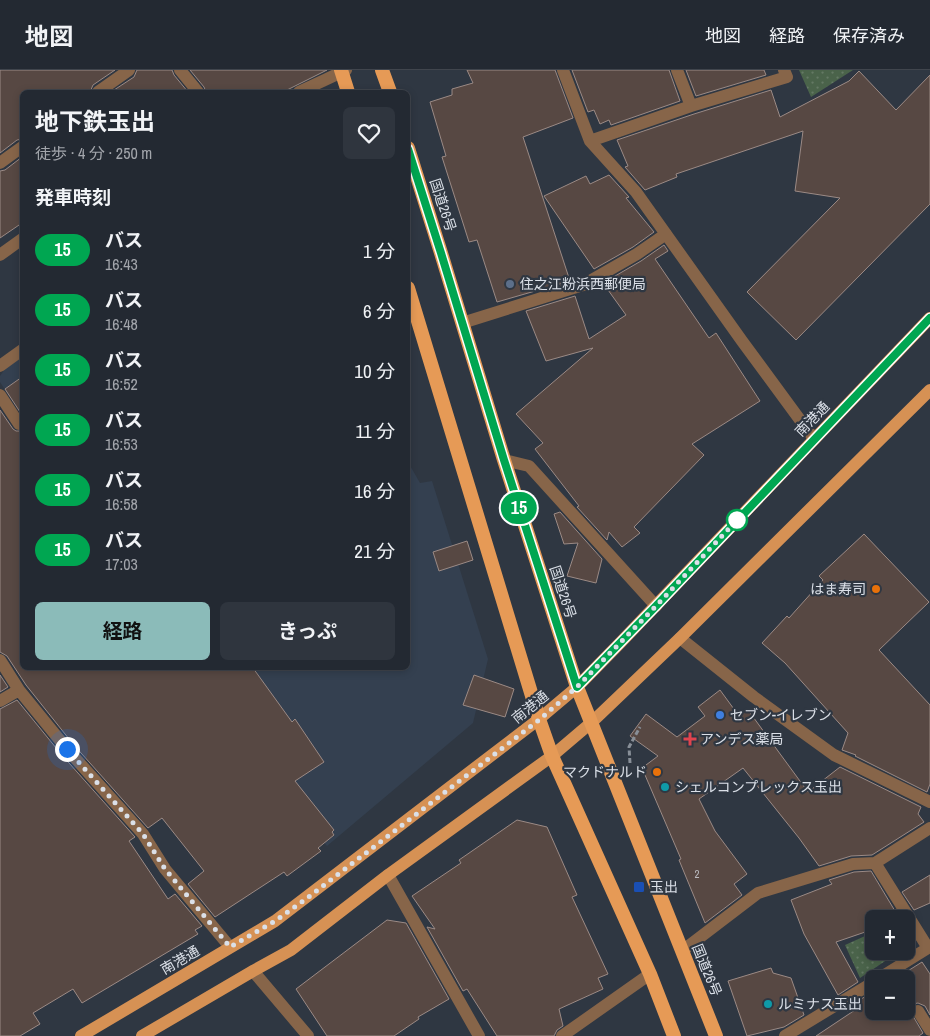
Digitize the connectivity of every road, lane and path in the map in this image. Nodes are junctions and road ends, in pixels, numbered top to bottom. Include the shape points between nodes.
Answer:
1 (129, 70) edge
2 (180, 70) edge
3 (382, 70) edge
4 (563, 70) edge
5 (677, 70) edge
6 (784, 70) edge
7 (342, 71) edge
8 (101, 90) edge
9 (196, 90) edge
10 (303, 90) edge
11 (347, 90) edge
12 (389, 90) edge
13 (691, 106) junction
14 (590, 141) junction
15 (20, 148) edge
16 (410, 154) edge
17 (0, 163) edge
18 (666, 234) junction
19 (20, 240) edge
20 (0, 255) edge
21 (410, 297) edge
22 (930, 318) edge
23 (462, 323) junction
24 (20, 351) edge
25 (0, 366) edge
26 (930, 390) edge
27 (0, 395) edge
28 (19, 424) dead end
29 (814, 439) junction
30 (504, 460) junction
31 (656, 606) junction
32 (680, 638) junction
33 (0, 660) edge
34 (577, 687) junction
35 (19, 690) junction
36 (0, 701) edge
37 (539, 720) junction
38 (592, 722) junction
39 (640, 726) dead end
40 (552, 756) junction
41 (630, 764) dead end
42 (930, 802) edge
43 (930, 828) edge
44 (874, 863) junction
45 (388, 874) junction
46 (230, 947) junction
47 (682, 951) junction
48 (893, 970) edge
49 (253, 971) junction
50 (650, 974) junction
51 (865, 987) edge
52 (918, 1010) dead end
53 (930, 1030) edge
54 (80, 1036) edge
55 (142, 1036) edge
56 (308, 1036) edge
57 (479, 1036) edge
58 (562, 1036) edge
59 (674, 1036) edge
60 (716, 1036) edge
61 (785, 1036) edge

1 - 8 street
2 - 9 street
3 - 12 highway
4 - 14 street
5 - 13 street
6 - 13 street via 787,77
7 - 10 street
7 - 11 highway
13 - 14 street
14 - 18 street via 636,192
15 - 17 street
16 - 23 highway, 国道26号
18 - 23 street via 583,285
18 - 29 street
19 - 20 street
21 - 37 highway
22 - 29 main road, 南港通
23 - 30 highway, 国道26号
24 - 25 street
26 - 32 main road
27 - 28 street
29 - 31 main road, 南港通
30 - 31 street via 529,466
30 - 34 highway, 国道26号
31 - 34 main road, 南港通
32 - 38 main road
32 - 42 street via 834,755
33 - 35 street
34 - 37 main road, 南港通
34 - 38 highway, 国道26号
35 - 36 street
35 - 46 street via 143,834 165,869
37 - 40 highway
37 - 46 main road, 南港通 via 275,921
38 - 40 main road
38 - 47 highway, 国道26号
39 - 41 path via 629,747
40 - 45 main road
40 - 50 highway
43 - 44 street
44 - 47 street via 853,864 758,893
44 - 48 street via 928,948
45 - 49 main road via 291,950
45 - 57 street
46 - 54 main road, 南港通
47 - 60 highway, 国道26号
49 - 55 main road
49 - 56 street
50 - 58 street
50 - 59 highway
51 - 61 street
52 - 53 street

